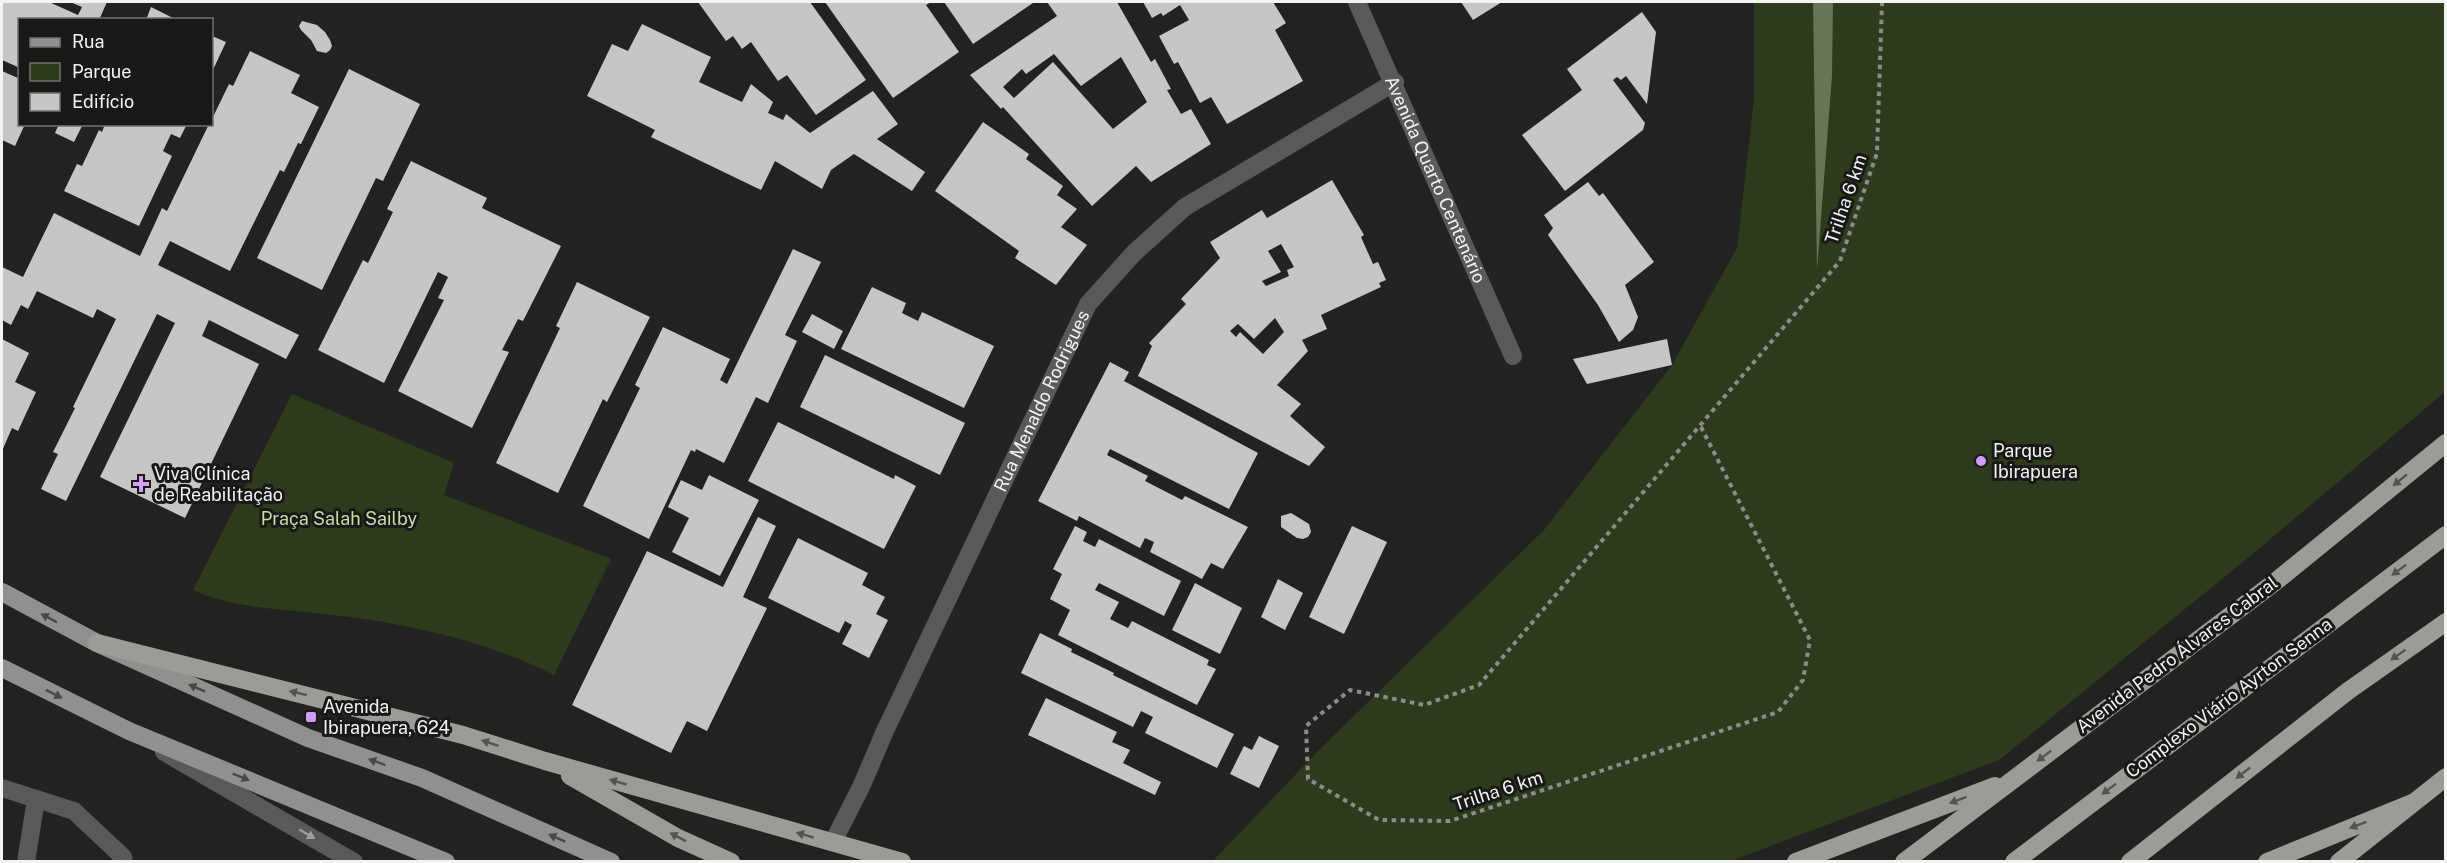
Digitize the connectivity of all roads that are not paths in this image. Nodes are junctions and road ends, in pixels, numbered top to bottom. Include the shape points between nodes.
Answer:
1 (1357, 2) edge
2 (1395, 82) junction
3 (1514, 356) dead end
4 (2445, 443) edge
5 (2445, 535) edge
6 (2, 592) edge
7 (2445, 622) edge
8 (97, 643) junction
9 (2, 668) edge
10 (129, 731) junction
11 (545, 761) junction
12 (2445, 777) edge
13 (2013, 779) junction
14 (2, 788) edge
15 (36, 799) junction
16 (2412, 803) junction
17 (833, 842) junction
18 (26, 861) edge
19 (124, 861) edge
20 (354, 861) edge
21 (446, 861) edge
22 (611, 861) edge
23 (731, 861) edge
24 (902, 861) edge
25 (1796, 861) edge
26 (1904, 861) edge
27 (2014, 861) edge
28 (2130, 861) edge
29 (2267, 861) edge
30 (2339, 861) edge

1 - 2 street, Avenida Quarto Centenário
2 - 3 street, Avenida Quarto Centenário
2 - 17 street, Rua Menaldo Rodrigues via 1185,207 1134,253 1088,304
4 -> 13 highway, Avenida Pedro Álvares Cabral via 2275,582
5 -> 27 highway, Complexo Viário Ayrton Senna
8 -> 6 main road
7 -> 28 highway via 2348,691
11 -> 8 highway via 463,735
22 -> 8 main road via 422,778 308,738
9 -> 10 main road
10 -> 20 street
10 -> 21 main road
17 -> 11 highway
23 -> 11 highway via 678,838
12 - 16 highway
13 -> 25 highway
13 - 26 highway, Avenida Pedro Álvares Cabral
14 - 15 street
15 - 18 street
15 - 19 street via 74,811
16 -> 29 highway
16 - 30 highway
17 - 24 highway

